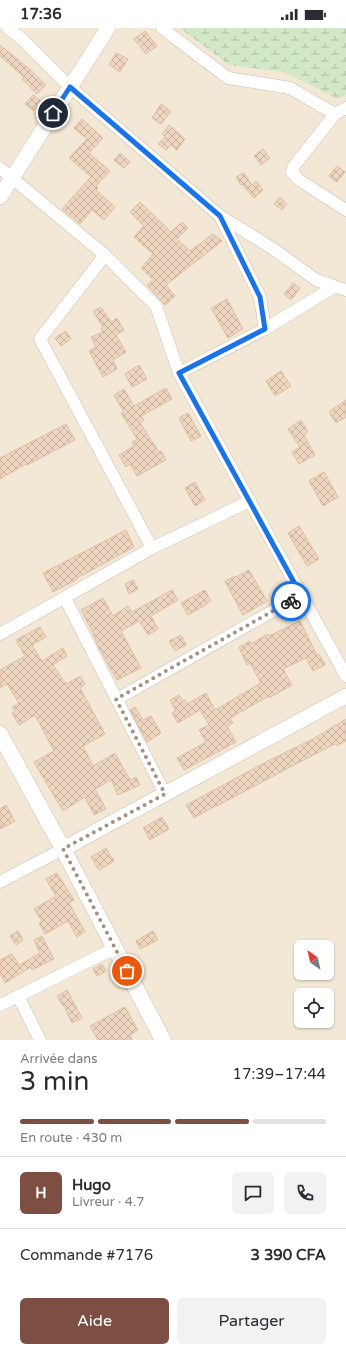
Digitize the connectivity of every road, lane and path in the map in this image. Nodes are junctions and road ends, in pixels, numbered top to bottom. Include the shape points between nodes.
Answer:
1 (8, 28) edge
2 (108, 28) edge
3 (162, 28) edge
4 (70, 87) junction
5 (346, 108) edge
6 (335, 114) junction
7 (0, 168) edge
8 (12, 178) junction
9 (0, 197) edge
10 (346, 210) edge
11 (220, 216) junction
12 (105, 255) junction
13 (334, 287) junction
14 (346, 290) edge
15 (265, 329) junction
16 (179, 373) junction
17 (250, 501) junction
18 (152, 548) junction
19 (301, 595) junction
20 (65, 598) junction
21 (0, 634) edge
22 (346, 676) edge
23 (346, 696) edge
24 (116, 699) junction
25 (0, 734) edge
26 (165, 794) junction
27 (63, 849) junction
28 (0, 882) edge
29 (115, 948) junction
30 (18, 996) junction
31 (0, 1005) edge
32 (40, 1040) edge
33 (163, 1040) edge

1 - 4 street
2 - 4 street
3 - 6 street via 228,78 290,88
4 - 8 street
4 - 11 street
5 - 6 street
6 - 10 street via 292,172 299,180
7 - 8 street
8 - 9 street
8 - 12 street
11 - 13 street via 272,248 316,280
11 - 15 street via 260,297
12 - 16 street via 156,306
12 - 18 street via 40,339
13 - 14 street
13 - 15 street
15 - 16 street
16 - 17 street
17 - 18 street
17 - 19 street
18 - 20 street
19 - 22 street
19 - 24 street
20 - 21 street
20 - 24 street
23 - 26 street
24 - 26 street
25 - 27 main road
26 - 27 street
27 - 28 street
27 - 29 main road
29 - 30 street
29 - 33 main road
30 - 31 street
30 - 32 street

